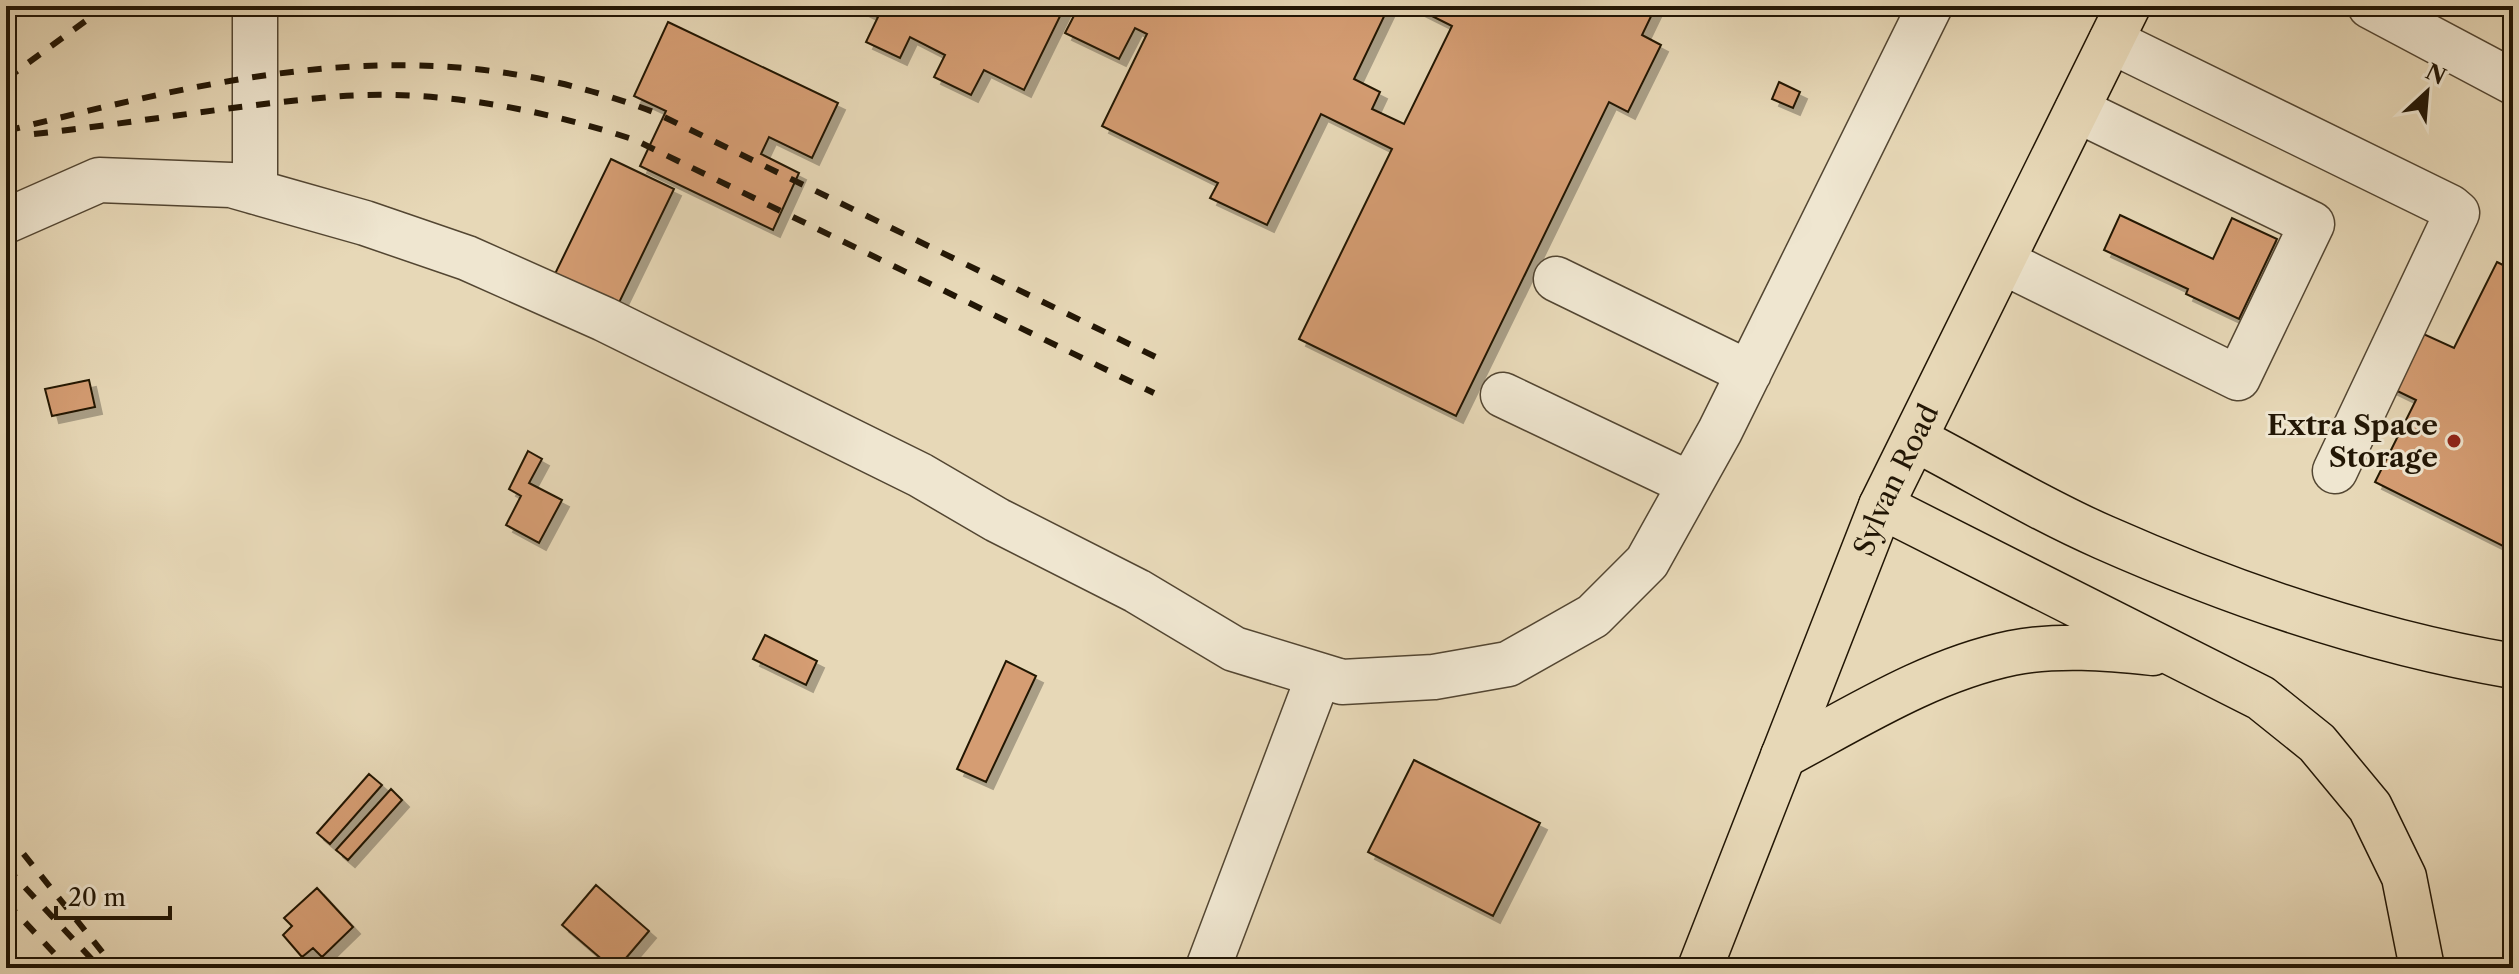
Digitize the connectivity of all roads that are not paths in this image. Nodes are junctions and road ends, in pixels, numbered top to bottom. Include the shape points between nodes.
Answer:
1 (255, 6) edge
2 (1930, 6) edge
3 (2370, 6) edge
4 (2120, 23) edge
5 (2513, 82) edge
6 (2077, 110) junction
7 (255, 192) junction
8 (6, 221) edge
9 (2003, 262) junction
10 (1556, 279) dead end
11 (1749, 373) junction
12 (1503, 395) dead end
13 (1915, 439) junction
14 (2335, 471) dead end
15 (1690, 484) junction
16 (1881, 506) junction
17 (2176, 655) junction
18 (2513, 666) edge
19 (1319, 675) junction
20 (1783, 756) junction
21 (1208, 968) edge
22 (1700, 968) edge
23 (2422, 968) edge

1 - 7 lane
2 - 11 lane
3 - 5 lane
4 - 6 main road, Sylvan Road
4 - 14 lane via 2457,213
6 - 9 main road, Sylvan Road
6 - 9 lane via 2312,224 2238,378
7 - 8 lane via 231,185 99,180
7 - 19 lane via 467,258 604,319 920,475 1234,649
9 - 13 main road, Sylvan Road
10 - 11 lane
11 - 15 lane
12 - 15 lane
13 - 16 main road, Sylvan Road
13 - 18 main road via 2101,536 2231,589 2342,627
15 - 19 lane via 1647,562 1593,616 1508,664 1434,677 1342,682
16 - 17 main road
16 - 20 main road, Sylvan Road
17 - 20 main road via 2085,646 2013,653 1948,671
17 - 23 main road via 2261,698 2317,743 2370,807 2404,877
19 - 21 lane
20 - 22 main road, Sylvan Road

